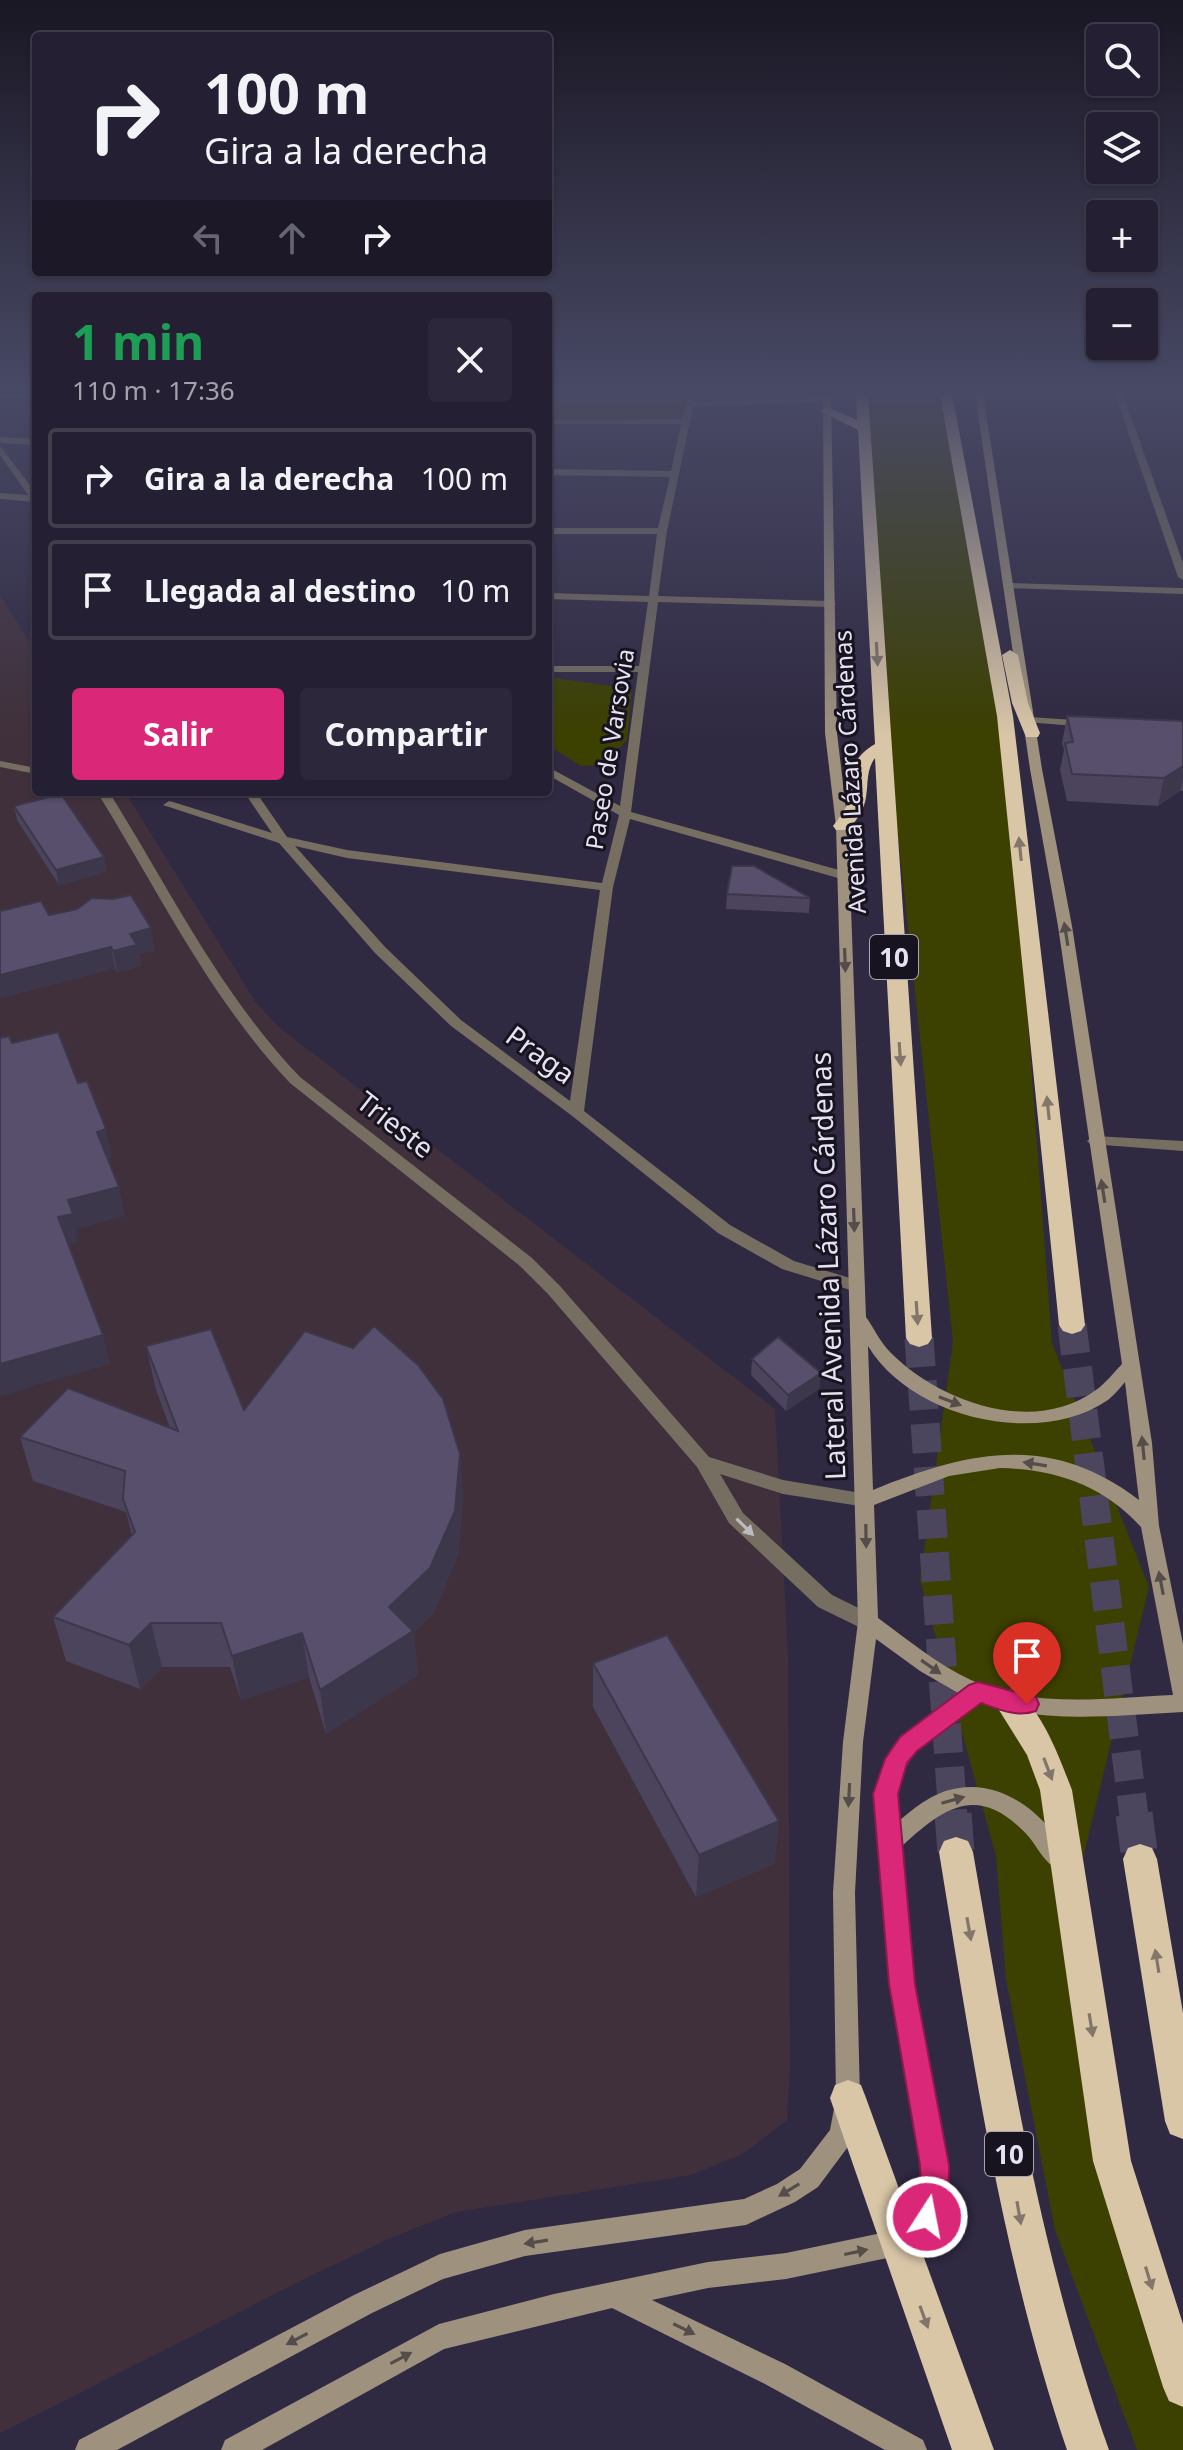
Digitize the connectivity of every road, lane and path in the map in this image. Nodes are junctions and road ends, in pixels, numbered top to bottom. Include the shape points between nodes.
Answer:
1 (667, 508) edge
2 (829, 508) edge
3 (868, 508) edge
4 (969, 508) edge
5 (997, 508) edge
6 (1159, 508) edge
7 (552, 531) edge
8 (662, 531) junction
9 (1183, 577) edge
10 (1009, 586) junction
11 (1183, 591) edge
12 (552, 596) edge
13 (653, 597) junction
14 (831, 604) junction
15 (985, 607) junction
16 (552, 669) edge
17 (645, 669) junction
18 (1106, 725) edge
19 (1031, 727) junction
20 (881, 747) junction
21 (0, 764) edge
22 (32, 770) edge
23 (552, 772) edge
24 (105, 796) edge
25 (253, 796) edge
26 (169, 805) dead end
27 (625, 814) junction
28 (842, 826) junction
29 (283, 840) junction
30 (842, 875) junction
31 (607, 887) junction
32 (576, 1112) junction
33 (1095, 1141) junction
34 (1183, 1146) edge
35 (857, 1286) junction
36 (857, 1312) junction
37 (1072, 1325) tunnel mouth
38 (919, 1338) tunnel mouth
39 (1130, 1367) junction
40 (703, 1462) junction
41 (866, 1500) junction
42 (1150, 1526) junction
43 (868, 1622) junction
44 (1183, 1696) edge
45 (993, 1697) junction
46 (1183, 1703) edge
47 (890, 1844) junction
48 (956, 1852) tunnel mouth
49 (1140, 1859) tunnel mouth
50 (1066, 1873) junction
51 (848, 2098) junction
52 (1183, 2121) edge
53 (897, 2243) junction
54 (614, 2295) junction
55 (1183, 2387) edge
56 (89, 2450) edge
57 (235, 2450) edge
58 (913, 2450) edge
59 (973, 2450) edge
60 (1088, 2450) edge

1 - 8 street, Paseo de Varsovia
2 - 14 main road, Lateral Avenida Lázaro Cárdenas
3 -> 20 highway, Avenida Lázaro Cárdenas / 10
4 - 15 highway
5 - 10 main road
6 - 9 street
7 - 8 street
8 - 13 street, Paseo de Varsovia
10 - 11 street
10 - 19 main road
12 - 13 street
13 - 14 street
13 - 17 street, Paseo de Varsovia
14 - 28 main road, Lateral Avenida Lázaro Cárdenas via 831,733
15 - 19 highway via 1004,626 1020,703
37 -> 15 highway via 1005,716
16 - 17 street
17 - 27 street, Paseo de Varsovia
18 - 19 street
33 -> 19 main road
20 - 28 highway via 864,756 857,808
20 -> 38 highway, Avenida Lázaro Cárdenas / 10
21 - 22 street
23 - 27 street
24 - 40 street, Trieste via 223,995 265,1051 526,1262
25 - 29 street, Praga
26 - 29 street
27 - 30 street
27 - 31 street, Paseo de Varsovia
28 - 30 main road, Lateral Avenida Lázaro Cárdenas
29 - 31 street via 347,854
29 - 32 street, Praga via 380,950 456,1023
30 -> 35 main road, Lateral Avenida Lázaro Cárdenas
31 - 32 street, Paseo de Varsovia
32 - 35 street, Praga via 724,1229 788,1265
33 - 34 street
39 -> 33 main road
35 - 36 main road, Lateral Avenida Lázaro Cárdenas
36 -> 39 main road via 877,1352 910,1382 981,1411 1033,1417 1081,1409 1107,1393
36 - 41 main road, Lateral Avenida Lázaro Cárdenas
42 -> 39 main road
40 - 41 street via 783,1487
40 -> 43 street, Trieste via 736,1518 825,1601
42 -> 41 main road via 1141,1512 1086,1477 1032,1463 992,1461 953,1468
41 -> 43 main road, Lateral Avenida Lázaro Cárdenas
44 -> 42 main road
43 -> 45 main road via 942,1675
43 -> 51 main road, Lateral Avenida Lázaro Cárdenas via 853,1742 844,1893
45 - 46 main road via 1058,1707
45 - 47 main road via 908,1744 897,1759 886,1794
45 -> 50 highway via 1028,1728 1049,1768
47 -> 50 main road via 938,1804 971,1795 1005,1804 1032,1822
47 - 53 main road via 902,1984 935,2189 927,2217
48 -> 60 highway, 10 via 1023,2234
52 -> 49 highway
50 -> 55 highway via 1112,2161
51 - 53 highway
51 -> 56 main road, Lateral Avenida Lázaro Cárdenas via 841,2135 826,2159 809,2178 746,2212 525,2243 440,2267
54 -> 53 main road
53 -> 59 highway
57 -> 54 main road via 439,2337
54 -> 58 main road

